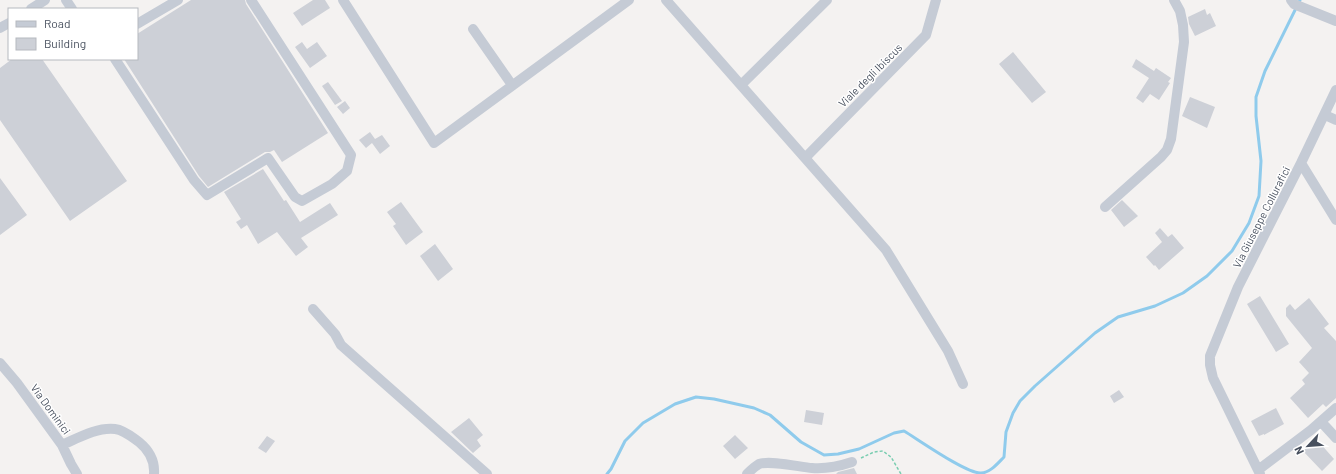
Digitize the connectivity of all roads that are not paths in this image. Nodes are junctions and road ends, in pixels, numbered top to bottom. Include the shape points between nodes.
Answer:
1 (45, 0) edge
2 (178, 0) edge
3 (251, 0) edge
4 (343, 0) edge
5 (629, 0) edge
6 (666, 0) edge
7 (827, 0) edge
8 (936, 0) edge
9 (1174, 0) edge
10 (1295, 4) edge
11 (33, 8) edge
12 (1336, 21) edge
13 (138, 23) edge
14 (473, 29) dead end
15 (116, 60) edge
16 (512, 85) junction
17 (741, 86) junction
18 (1336, 90) edge
19 (1325, 115) junction
20 (1336, 120) edge
21 (805, 158) junction
22 (1301, 163) junction
23 (1105, 208) dead end
24 (1336, 220) edge
25 (313, 309) dead end
26 (0, 363) edge
27 (964, 384) dead end
28 (1336, 408) edge
29 (1325, 426) dead end
30 (1336, 438) edge
31 (62, 445) junction
32 (852, 462) road end
33 (1259, 472) edge
34 (77, 474) edge
35 (154, 474) edge
36 (487, 474) edge
37 (747, 474) edge

1 - 11 street
2 - 13 street
3 - 15 street via 351,155 347,171 332,184 302,201 295,197 268,158 207,195 194,180
4 - 16 street via 434,144
5 - 16 street
6 - 17 street
7 - 17 street
8 - 21 street, Viale degli Ibiscus via 926,35
9 - 23 street via 1180,11 1184,42 1171,139 1161,157
10 - 12 street
14 - 16 street
17 - 21 street
18 - 19 street, Via Giuseppe Collurafici
19 - 20 street
19 - 22 street, Via Giuseppe Collurafici
21 - 27 street via 886,250 948,351
22 - 24 street
22 - 33 street, Via Giuseppe Collurafici via 1238,287 1210,356 1213,378
25 - 36 street via 335,334 341,345
26 - 31 street, Via Dominici via 17,382
28 - 33 street
29 - 30 street
31 - 34 street, Via Dominici
31 - 35 street via 95,431 115,429 130,435 146,448 155,464
32 - 37 street via 813,468 760,464

